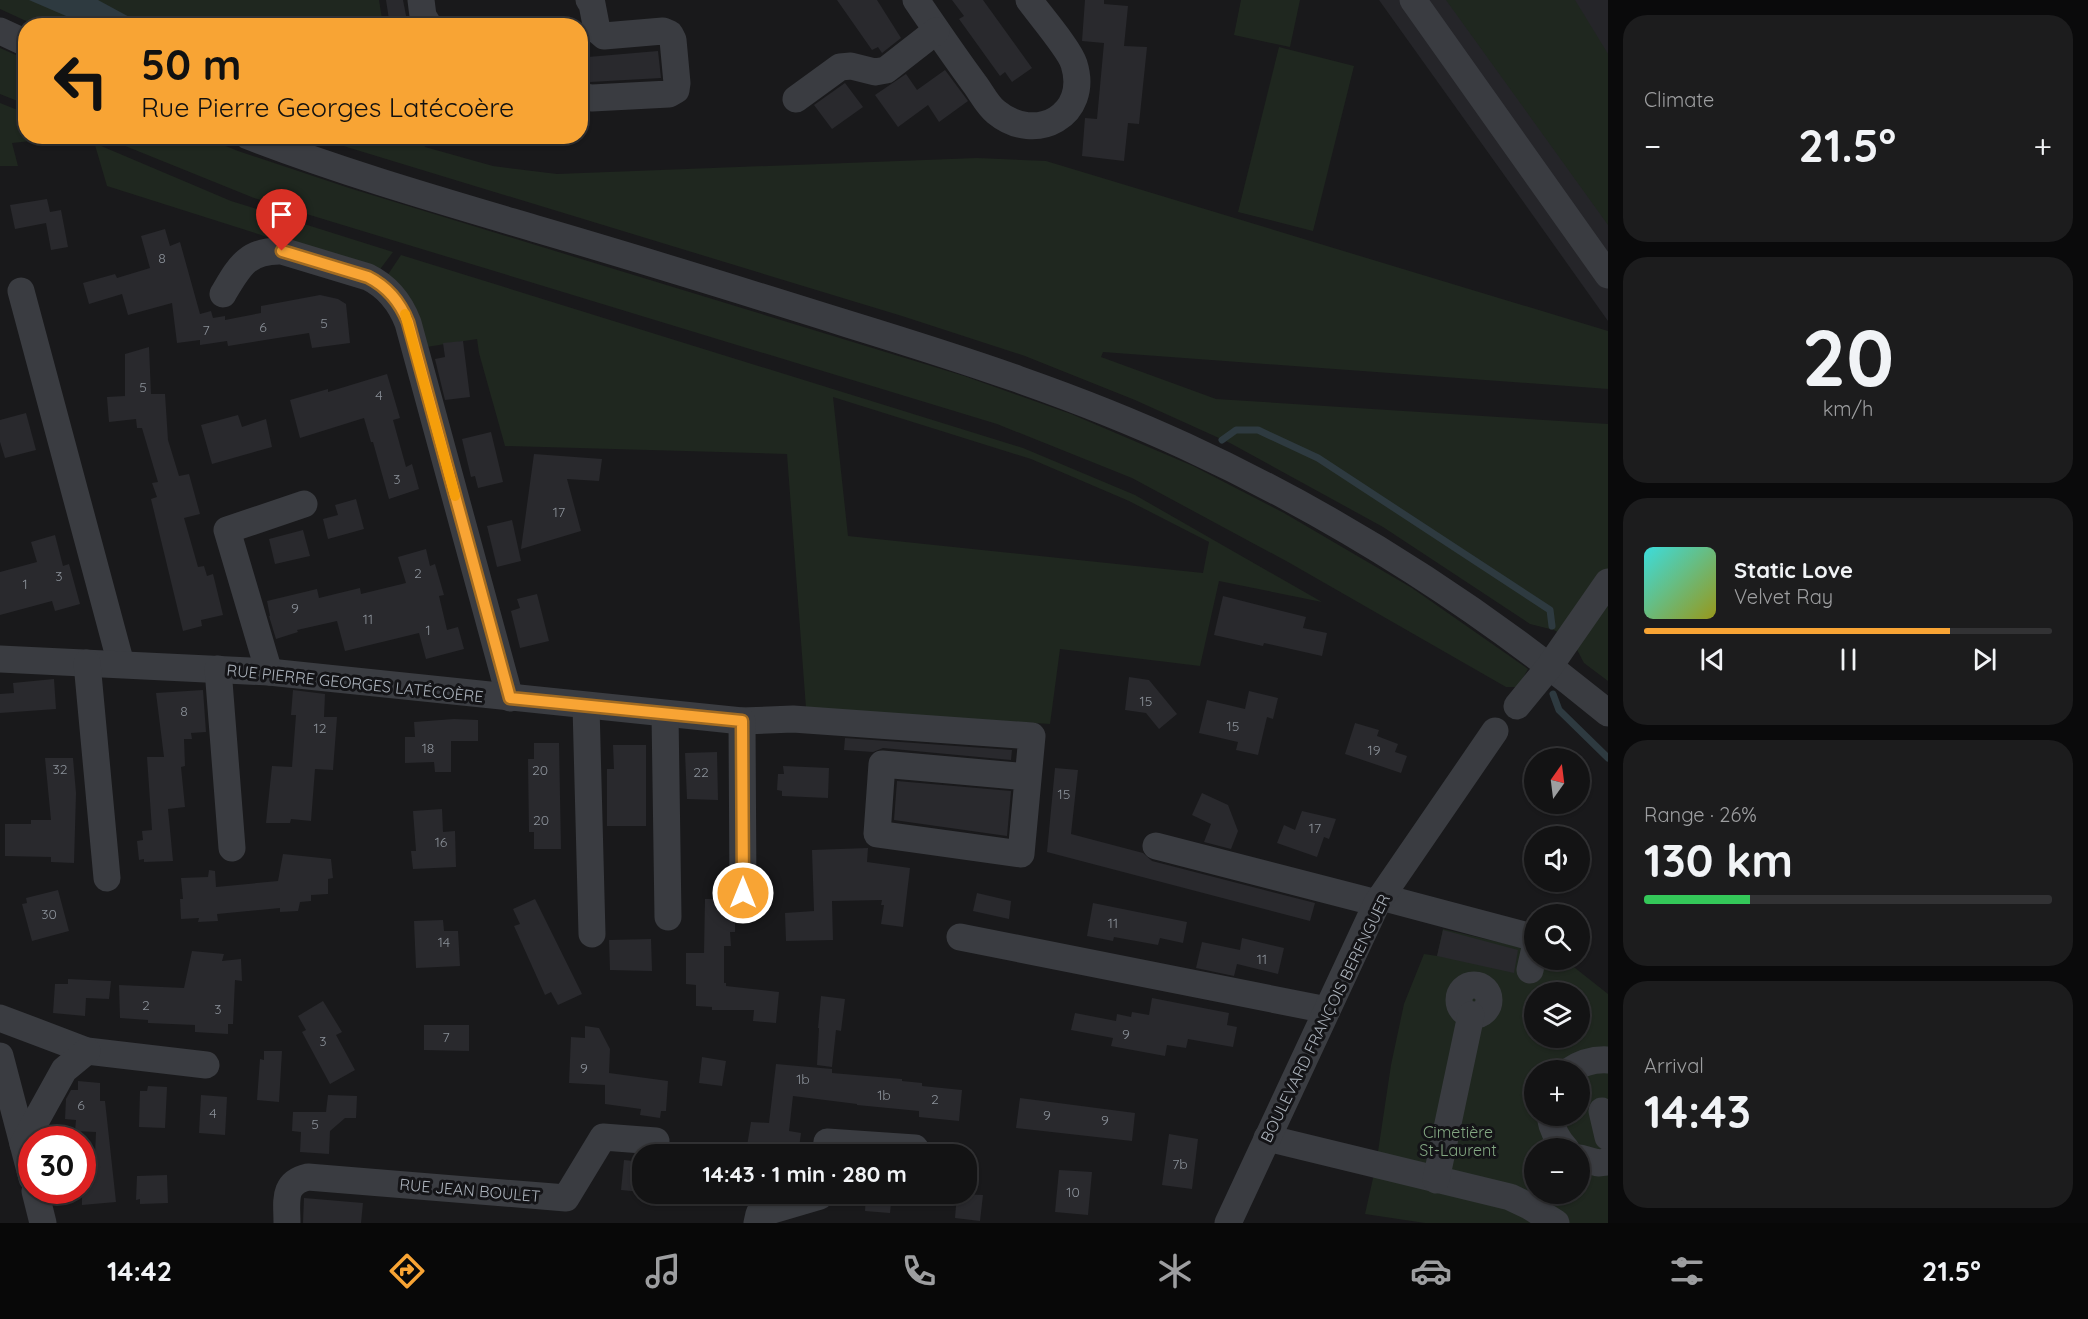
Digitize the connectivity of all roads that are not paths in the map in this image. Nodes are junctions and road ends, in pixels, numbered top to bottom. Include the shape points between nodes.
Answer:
1 (421, 0) edge
2 (589, 0) edge
3 (916, 0) edge
4 (1029, 0) edge
5 (1413, 0) edge
6 (424, 18) edge
7 (0, 31) edge
8 (936, 31) junction
9 (18, 39) edge
10 (588, 97) edge
11 (796, 99) dead end
12 (271, 144) edge
13 (1608, 275) edge
14 (21, 291) dead end
15 (223, 294) dead end
16 (304, 504) dead end
17 (1608, 582) edge
18 (0, 659) edge
19 (87, 663) junction
20 (122, 664) junction
21 (1549, 667) junction
22 (218, 669) junction
23 (269, 672) junction
24 (510, 698) junction
25 (586, 706) junction
26 (1517, 706) dead end
27 (1608, 713) edge
28 (665, 714) junction
29 (742, 721) junction
30 (1495, 730) dead end
31 (1028, 777) junction
32 (1156, 846) dead end
33 (232, 848) dead end
34 (107, 878) dead end
35 (743, 893) dead end
36 (1379, 900) junction
37 (668, 916) dead end
38 (591, 934) dead end
39 (1524, 935) edge
40 (960, 937) dead end
41 (1084, 980) dead end
42 (1471, 1015) dead end
43 (1324, 1017) junction
44 (0, 1018) edge
45 (87, 1051) junction
46 (0, 1056) edge
47 (1608, 1060) edge
48 (1590, 1061) edge
49 (206, 1065) dead end
50 (1602, 1112) dead end
51 (18, 1126) edge
52 (33, 1126) edge
53 (1608, 1137) edge
54 (1268, 1138) junction
55 (656, 1141) dead end
56 (827, 1144) edge
57 (856, 1144) edge
58 (1590, 1161) edge
59 (1608, 1162) edge
60 (1436, 1180) junction
61 (38, 1204) edge
62 (797, 1204) edge
63 (758, 1218) edge
64 (43, 1223) edge
65 (287, 1223) edge
66 (1228, 1223) edge
67 (1556, 1223) edge

1 - 6 street
2 - 10 street via 597,30 604,36 663,31 670,34 677,83 676,90 669,94
3 - 8 street
4 - 8 street via 1074,61 1076,87 1066,112 1041,127 1012,123 995,112
5 - 13 street
7 - 9 street
8 - 11 street via 886,70 840,67
12 - 21 street via 390,185 903,341 1101,410 1286,496 1400,562
14 - 20 street
15 - 24 street via 247,259 268,250 368,277 396,299 408,322
16 - 23 street via 227,530
17 - 21 street
18 - 19 street, RUE PIERRE GEORGES LATÉCOÈRE
19 - 20 street, RUE PIERRE GEORGES LATÉCOÈRE
19 - 34 street
20 - 22 street, RUE PIERRE GEORGES LATÉCOÈRE
21 - 26 street
21 - 27 street
22 - 23 street, RUE PIERRE GEORGES LATÉCOÈRE
22 - 33 street
23 - 24 street, RUE PIERRE GEORGES LATÉCOÈRE
24 - 25 street, RUE PIERRE GEORGES LATÉCOÈRE
25 - 28 street, RUE PIERRE GEORGES LATÉCOÈRE
25 - 38 street
28 - 29 street, RUE PIERRE GEORGES LATÉCOÈRE
28 - 37 street
29 - 31 street, RUE PIERRE GEORGES LATÉCOÈRE via 793,719 1032,736
29 - 35 street
30 - 36 street, BOULEVARD FRANÇOIS BERENGUER
31 - 31 street via 1021,854 877,834 882,764
32 - 36 street
36 - 39 street
36 - 43 street, BOULEVARD FRANÇOIS BERENGUER
40 - 43 street
41 - 43 street
42 - 60 street
43 - 54 street, BOULEVARD FRANÇOIS BERENGUER
44 - 45 street
45 - 49 street
45 - 52 street via 64,1070
46 - 51 street
47 - 48 street
50 - 53 street
54 - 60 street
54 - 66 street, BOULEVARD FRANÇOIS BERENGUER
55 - 65 street, RUE JEAN BOULET via 603,1137 566,1198 308,1177 296,1180 287,1192
56 - 57 street
58 - 59 street
60 - 67 street via 1510,1197
61 - 64 street
62 - 63 street

